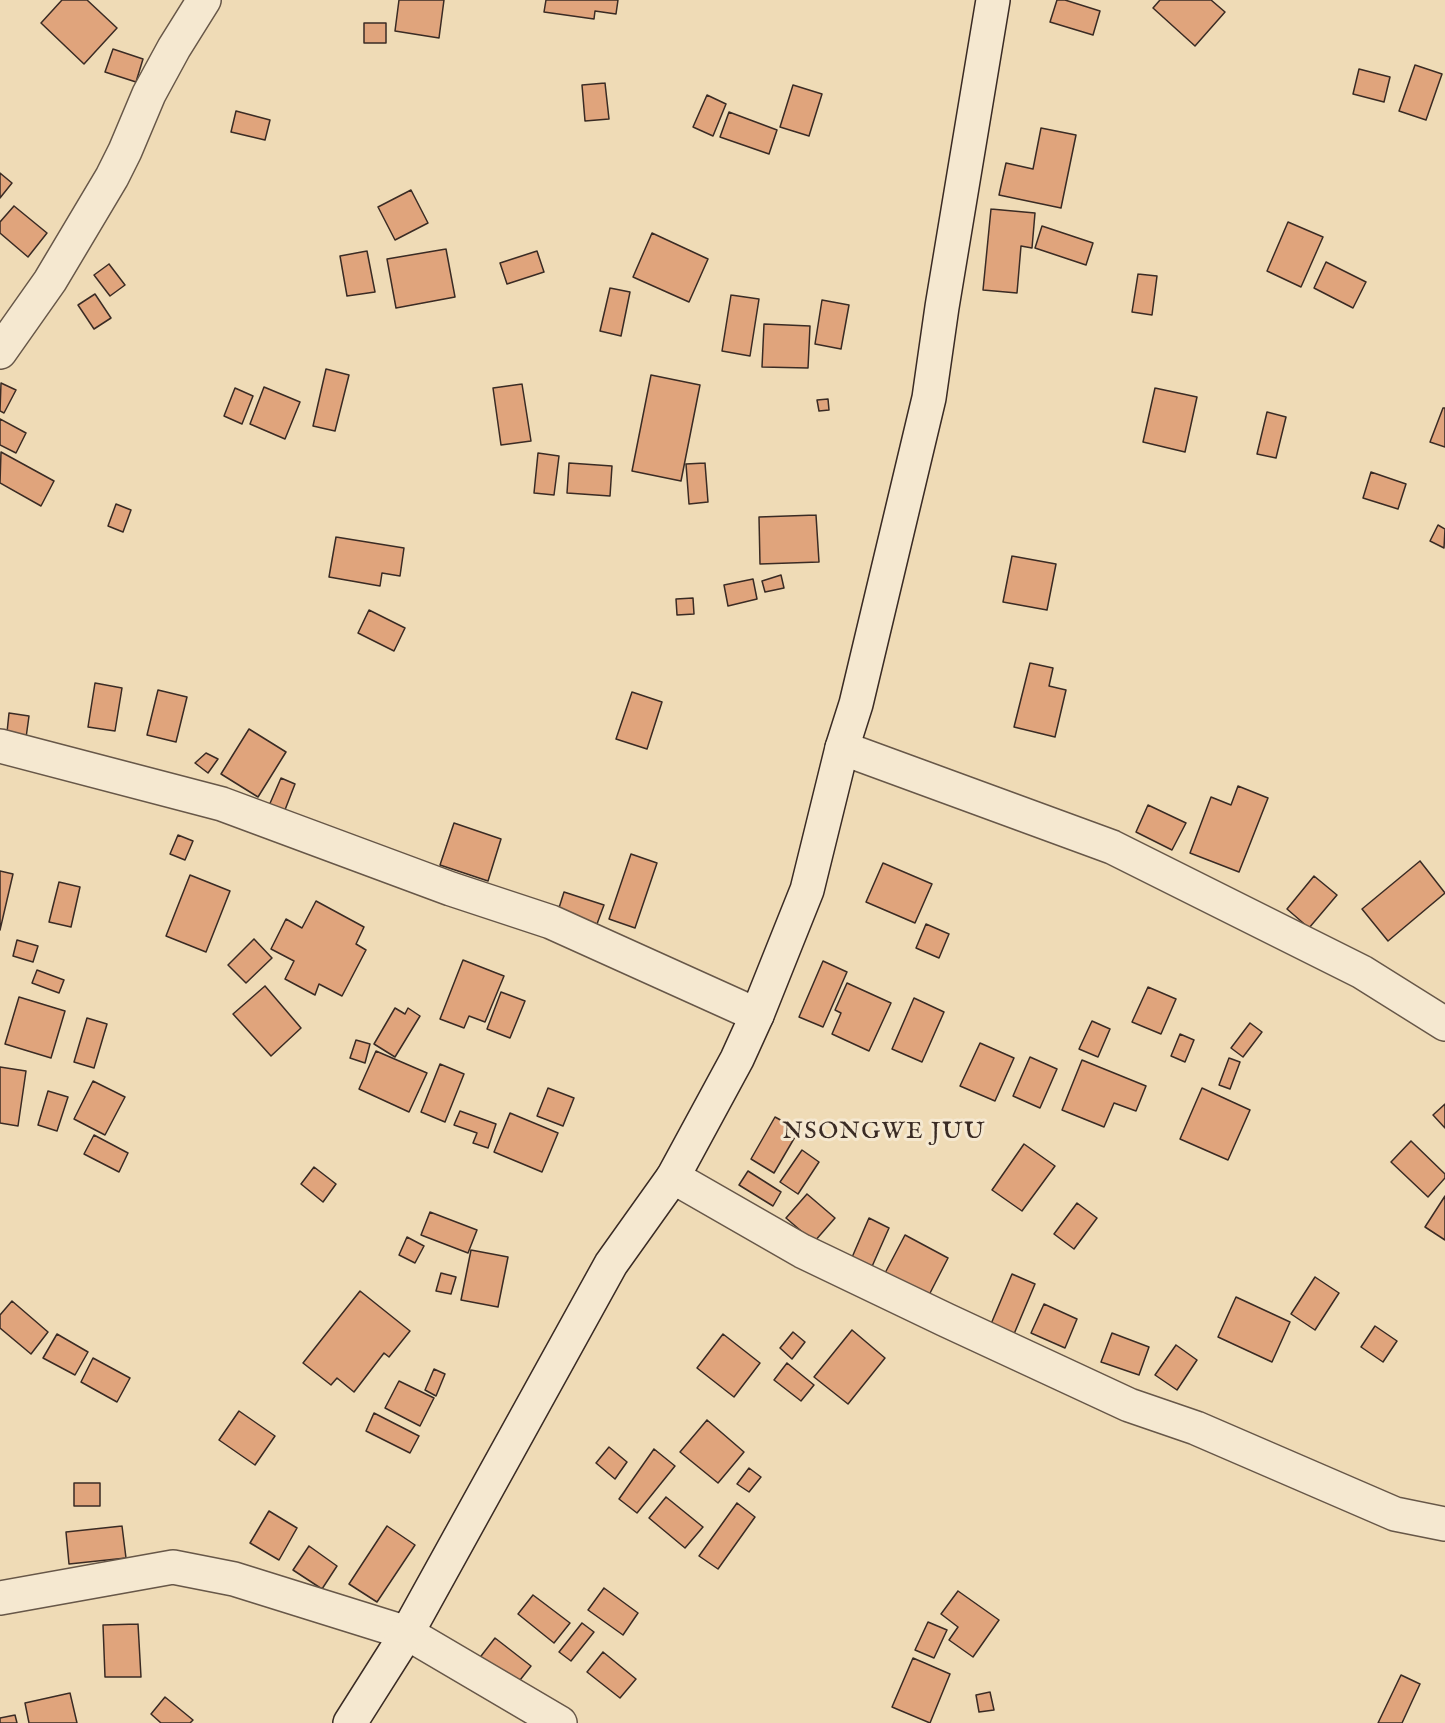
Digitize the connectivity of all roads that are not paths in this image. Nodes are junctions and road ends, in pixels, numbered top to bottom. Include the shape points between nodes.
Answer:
1 (204, 0) edge
2 (993, 0) edge
3 (0, 352) edge
4 (0, 746) edge
5 (842, 748) junction
6 (757, 1015) junction
7 (1445, 1024) edge
8 (673, 1177) junction
9 (1445, 1524) edge
10 (0, 1598) edge
11 (407, 1633) junction
12 (350, 1723) edge
13 (560, 1723) edge

1 - 3 street via 149,94 112,177 51,281
2 - 5 street via 929,398
4 - 6 street via 222,804 551,922
5 - 6 street via 807,890
5 - 7 street via 1112,847 1362,972
6 - 8 street
8 - 9 street via 802,1251 1129,1405 1196,1428 1395,1514
8 - 11 street via 611,1264
10 - 11 street via 173,1567 234,1578
11 - 12 street
11 - 13 street

